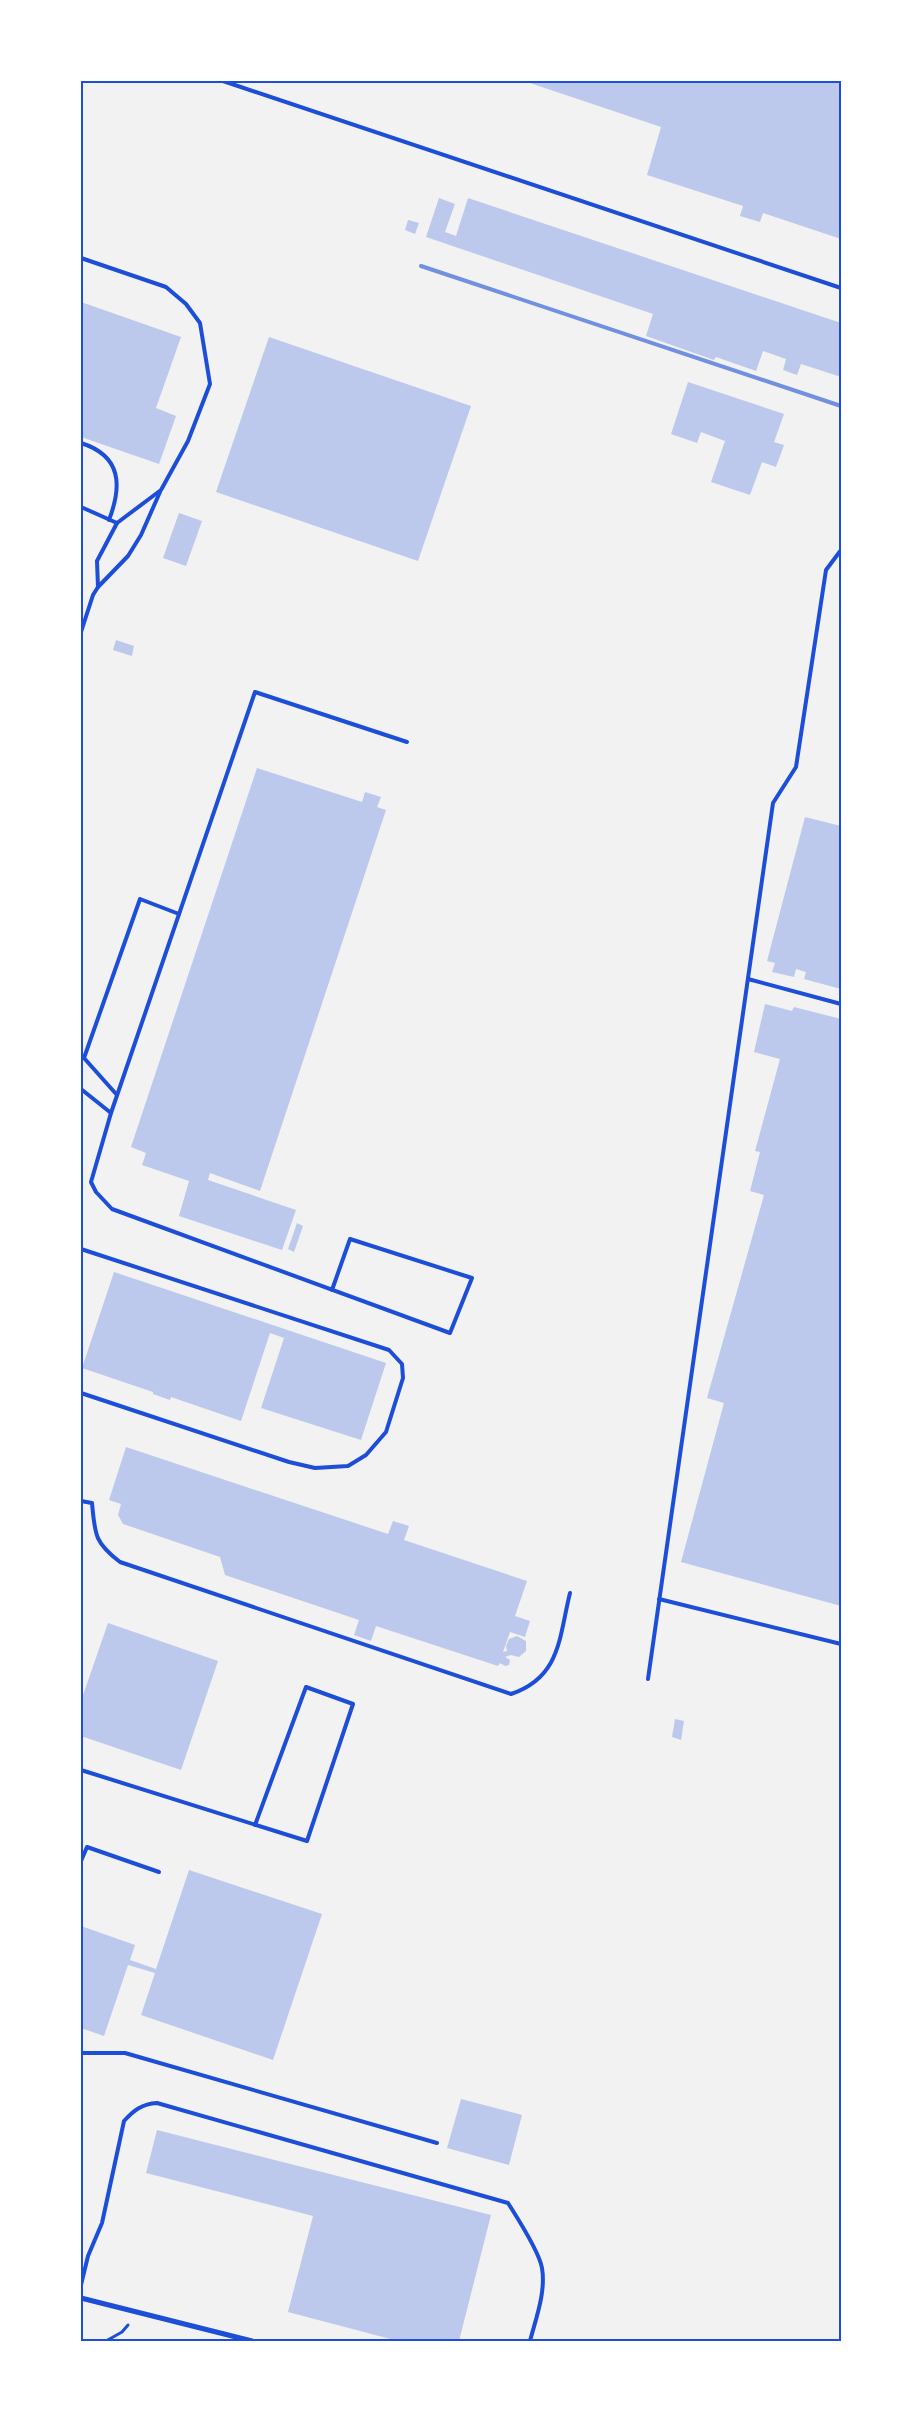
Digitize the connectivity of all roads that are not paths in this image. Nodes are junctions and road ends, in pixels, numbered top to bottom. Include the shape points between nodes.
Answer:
1 (223, 81) edge
2 (81, 258) edge
3 (841, 288) edge
4 (81, 444) edge
5 (161, 490) junction
6 (81, 507) edge
7 (109, 520) junction
8 (117, 523) junction
9 (841, 550) edge
10 (98, 587) junction
11 (81, 632) edge
12 (407, 742) dead end
13 (179, 914) junction
14 (748, 979) junction
15 (841, 1004) edge
16 (83, 1058) edge
17 (81, 1089) edge
18 (117, 1095) junction
19 (111, 1112) junction
20 (81, 1249) edge
21 (332, 1290) junction
22 (81, 1393) edge
23 (81, 1500) edge
24 (570, 1593) dead end
25 (659, 1599) junction
26 (841, 1644) edge
27 (648, 1679) dead end
28 (81, 1770) edge
29 (255, 1825) junction
30 (81, 1845) edge
31 (86, 1848) junction
32 (81, 1861) edge
33 (159, 1872) dead end
34 (81, 2053) edge
35 (437, 2143) dead end
36 (81, 2285) edge
37 (81, 2298) edge
38 (252, 2341) edge
39 (530, 2341) edge

1 - 3 lane
2 - 5 lane via 166,287 186,304 200,323 210,384 188,441
4 - 7 lane via 92,447 115,470 117,499
5 - 8 lane
5 - 10 lane via 128,556
6 - 7 lane
7 - 8 lane
8 - 10 lane via 97,561
9 - 14 lane via 826,570 796,767 774,803
10 - 11 lane
12 - 13 lane via 255,692
13 - 16 lane via 140,899
13 - 18 lane
14 - 15 lane
14 - 25 lane
16 - 18 lane
17 - 19 lane
18 - 19 lane
19 - 21 lane via 91,1182 112,1209
20 - 22 lane via 388,1350 402,1364 403,1378 386,1432 366,1455 348,1466 315,1468
21 - 21 lane via 350,1239 472,1278 450,1333
23 - 24 lane via 92,1503 95,1533 104,1549 120,1562 511,1694 541,1679 554,1660
25 - 26 lane
25 - 27 lane
28 - 29 lane
29 - 29 lane via 306,1687 353,1704 307,1842
30 - 31 lane
31 - 32 lane
31 - 33 lane
34 - 35 lane via 125,2053
36 - 39 lane via 88,2256 102,2223 124,2121 145,2104 157,2103 508,2203 523,2226 542,2268 541,2298
37 - 38 street

